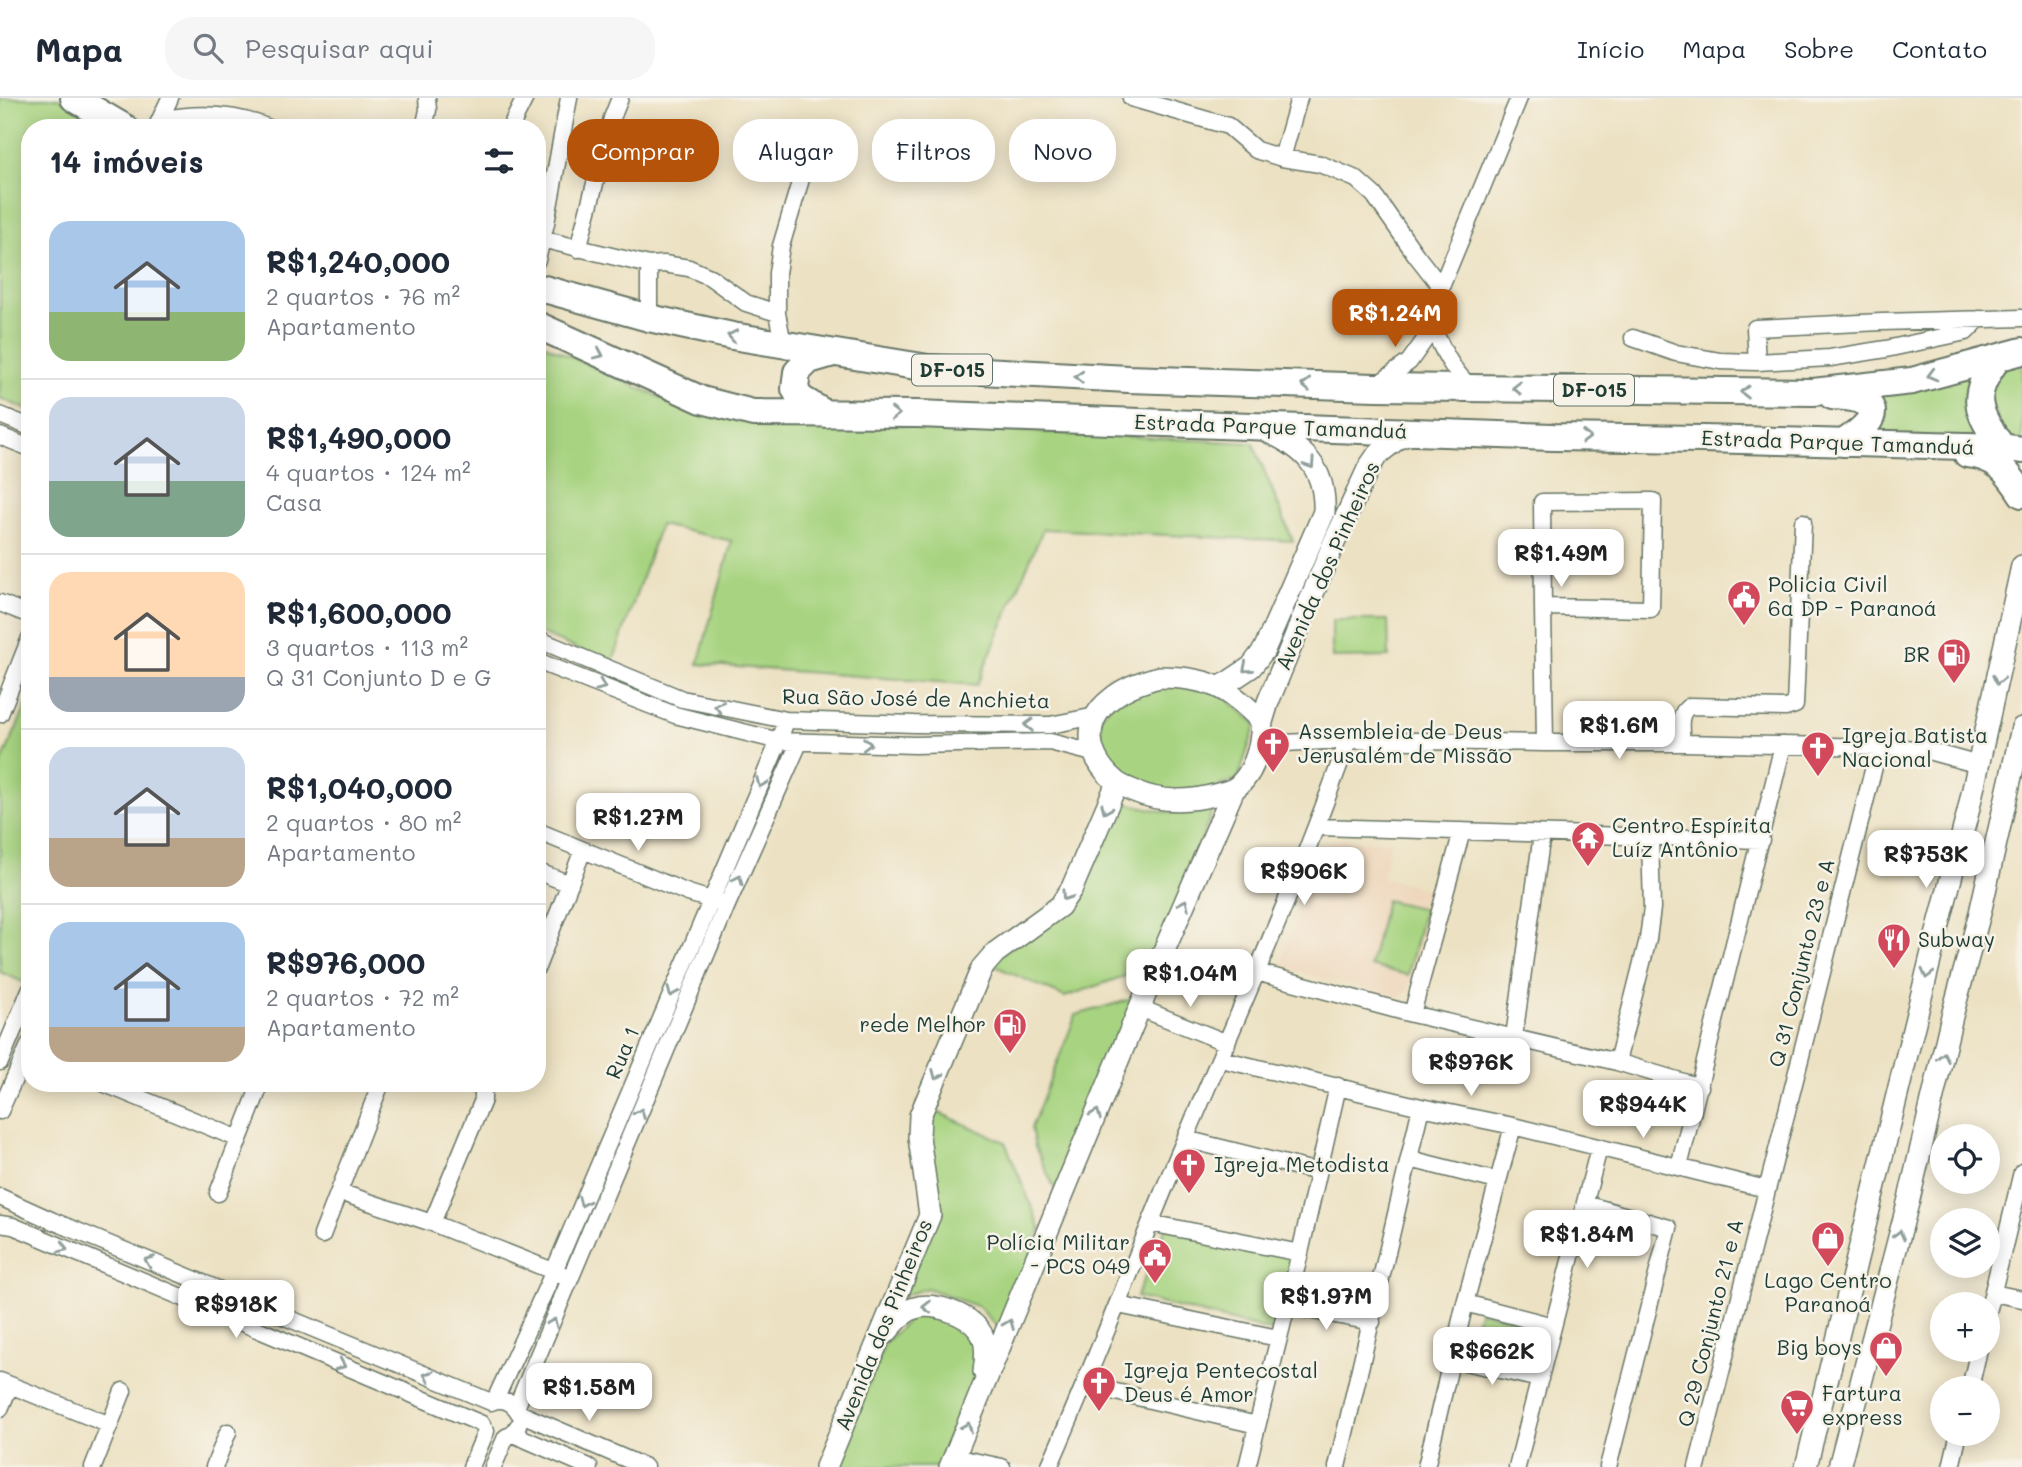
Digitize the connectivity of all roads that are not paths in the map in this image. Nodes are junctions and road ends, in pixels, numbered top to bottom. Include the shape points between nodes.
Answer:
1 (74, 98) edge
2 (170, 98) edge
3 (427, 98) edge
4 (525, 98) edge
5 (569, 98) edge
6 (620, 98) edge
7 (1131, 98) edge
8 (1299, 98) edge
9 (1519, 98) edge
10 (110, 119) edge
11 (160, 119) edge
12 (174, 119) edge
13 (242, 119) edge
14 (426, 119) edge
15 (514, 119) edge
16 (1282, 158) junction
17 (800, 182) edge
18 (546, 210) edge
19 (546, 241) edge
20 (578, 249) junction
21 (649, 265) junction
22 (1441, 287) junction
23 (546, 289) edge
24 (778, 313) junction
25 (649, 318) junction
26 (2022, 318) edge
27 (1979, 319) junction
28 (1882, 321) junction
29 (1430, 322) junction
30 (546, 330) edge
31 (1633, 338) dead end
32 (783, 344) junction
33 (1886, 349) junction
34 (833, 353) junction
35 (2010, 354) edge
36 (1757, 362) junction
37 (1375, 387) junction
38 (1472, 388) junction
39 (1813, 392) junction
40 (827, 414) junction
41 (0, 415) edge
42 (21, 423) edge
43 (1256, 426) junction
44 (1420, 432) junction
45 (0, 436) edge
46 (1847, 443) junction
47 (21, 444) edge
48 (2012, 449) edge
49 (2022, 465) edge
50 (2022, 494) edge
51 (1803, 522) dead end
52 (2022, 566) edge
53 (0, 603) edge
54 (1543, 607) junction
55 (21, 611) edge
56 (2015, 633) edge
57 (546, 643) edge
58 (21, 661) edge
59 (546, 665) edge
60 (1221, 687) junction
61 (0, 714) edge
62 (1096, 716) junction
63 (786, 720) junction
64 (2022, 728) edge
65 (1261, 733) junction
66 (1348, 740) junction
67 (779, 741) junction
68 (799, 743) junction
69 (1545, 743) junction
70 (1682, 743) junction
71 (1783, 745) junction
72 (1879, 747) junction
73 (1093, 752) junction
74 (1979, 765) junction
75 (1117, 783) junction
76 (1234, 789) junction
77 (1318, 827) junction
78 (1462, 831) junction
79 (1542, 834) junction
80 (546, 835) edge
81 (1650, 837) junction
82 (1760, 840) junction
83 (583, 850) junction
84 (546, 875) edge
85 (570, 884) junction
86 (719, 902) junction
87 (546, 937) edge
88 (1256, 972) junction
89 (1140, 1008) junction
90 (21, 1009) edge
91 (1412, 1014) junction
92 (1514, 1037) junction
93 (4, 1044) edge
94 (21, 1048) edge
95 (1224, 1051) junction
96 (0, 1062) edge
97 (1617, 1062) junction
98 (21, 1065) edge
99 (1900, 1084) junction
100 (1338, 1086) junction
101 (1700, 1087) junction
102 (141, 1092) edge
103 (257, 1092) edge
104 (377, 1092) edge
105 (483, 1092) edge
106 (1935, 1094) junction
107 (1421, 1107) junction
108 (0, 1111) edge
109 (1513, 1126) junction
110 (239, 1139) junction
111 (1185, 1139) junction
112 (1885, 1139) junction
113 (1920, 1147) junction
114 (1599, 1148) junction
115 (1410, 1159) junction
116 (1679, 1167) junction
117 (1318, 1172) junction
118 (2022, 1172) edge
119 (1497, 1181) junction
120 (1766, 1189) junction
121 (338, 1192) junction
122 (218, 1193) dead end
123 (0, 1197) edge
124 (1585, 1205) junction
125 (2018, 1210) edge
126 (432, 1223) junction
127 (1150, 1223) junction
128 (0, 1224) edge
129 (322, 1235) dead end
130 (1300, 1253) junction
131 (554, 1271) junction
132 (571, 1278) junction
133 (1993, 1292) edge
134 (2000, 1294) edge
135 (2022, 1299) edge
136 (1465, 1303) junction
137 (1118, 1305) junction
138 (1287, 1306) junction
139 (1372, 1322) junction
140 (1553, 1326) junction
141 (1278, 1338) junction
142 (880, 1340) junction
143 (1452, 1359) junction
144 (1540, 1379) junction
145 (5, 1383) edge
146 (1086, 1385) junction
147 (983, 1387) junction
148 (123, 1391) dead end
149 (493, 1401) junction
150 (0, 1409) edge
151 (518, 1411) junction
152 (1257, 1424) junction
153 (110, 1425) junction
154 (484, 1428) junction
155 (228, 1432) dead end
156 (509, 1436) junction
157 (1956, 1446) edge
158 (952, 1462) edge
159 (93, 1467) edge
160 (214, 1467) edge
161 (471, 1467) edge
162 (493, 1467) edge
163 (589, 1467) edge
164 (645, 1467) edge
165 (826, 1467) edge
166 (1002, 1467) edge
167 (1049, 1467) edge
168 (1247, 1467) edge
169 (1337, 1467) edge
170 (1426, 1467) edge
171 (1517, 1467) edge
172 (1608, 1467) edge
173 (1697, 1467) edge
174 (1806, 1467) edge
175 (1839, 1467) edge
176 (1951, 1467) edge

1 - 10 main road
2 - 11 street
3 - 14 street
4 - 15 street
5 - 18 street
6 - 20 street
7 - 16 street via 1228,126 1256,149
8 - 16 street
9 - 22 street
12 - 13 street via 216,114
16 - 22 street via 1320,164 1356,179 1374,195
17 - 24 street via 781,246
19 - 20 street
20 - 21 street
21 - 24 street via 689,268 746,303
21 - 25 street
22 - 29 street
23 - 25 main road, Estrada Parque Tamanduá / DF-015
24 - 32 street
32 -> 25 main road, Estrada Parque Tamanduá / DF-015
26 - 27 street
27 - 28 street
27 - 33 street via 1966,332
28 - 33 street
28 - 36 street via 1755,328
29 - 37 street via 1424,341 1409,362
29 - 38 street via 1461,379
30 -> 40 main road, Estrada Parque Tamanduá / DF-015 via 702,400 753,412
31 - 36 street via 1676,353
32 - 34 main road, Estrada Parque Tamanduá / DF-015
33 - 36 street
37 -> 34 main road, Estrada Parque Tamanduá / DF-015 via 928,368
34 - 40 main road via 809,360 797,372 795,389 800,398
35 -> 39 main road, Estrada Parque Tamanduá / DF-015 via 1912,381
35 - 48 main road via 1988,372 1980,389 1979,410 1986,425
37 - 38 main road, Estrada Parque Tamanduá / DF-015
39 -> 38 main road, Estrada Parque Tamanduá / DF-015
39 - 46 main road via 1869,406 1870,420
40 -> 43 main road, Estrada Parque Tamanduá / DF-015
41 - 42 street
43 - 44 main road, Estrada Parque Tamanduá / DF-015
43 -> 60 street, Avenida dos Pinheiros via 1288,441 1311,461 1325,493 1324,512 1264,650 1251,667
44 -> 46 main road, Estrada Parque Tamanduá / DF-015
44 - 65 street, Avenida dos Pinheiros via 1401,437 1369,467 1268,702
45 - 47 street
46 - 48 main road, Estrada Parque Tamanduá / DF-015
46 - 50 main road via 1975,455 2000,465
48 - 49 street
51 - 70 street via 1795,705 1690,706 1682,715
52 - 56 street
53 - 55 street
54 - 54 street via 1542,502 1653,501 1650,609
54 - 69 street
56 -> 74 street
63 -> 57 street, Rua São José de Anchieta via 682,699
58 - 61 street
59 -> 67 street, Rua São José de Anchieta via 675,715
60 - 62 street via 1181,677 1140,682 1111,699
60 - 65 street via 1242,702
62 -> 63 street, Rua São José de Anchieta via 1050,725
62 - 73 street via 1090,734
63 - 67 street, Rua 1
106 -> 64 street
65 - 66 street
65 - 76 street via 1253,765
66 - 69 street
66 - 77 street
67 - 68 street, Rua São José de Anchieta
67 -> 86 street, Rua 1
68 -> 73 street, Rua São José de Anchieta via 1050,742
86 -> 68 street, Rua 1
69 - 70 street
70 - 71 street
71 - 72 street
71 - 82 street
72 - 74 street via 1921,749
72 - 120 street, Q 31 Conjunto 23 e A
73 - 75 street
74 -> 99 street
75 - 76 street via 1146,796 1175,801
75 -> 142 street, Avenida dos Pinheiros via 1060,906 995,953 982,968 920,1116 930,1215
89 -> 76 street
77 - 78 street
77 - 88 street
78 - 79 street
78 - 91 street
79 - 81 street
79 - 92 street
80 - 83 street
81 - 82 street
81 - 97 street via 1652,908
82 - 101 street
83 - 85 street
83 - 86 street
84 - 85 street
85 - 87 street
86 -> 131 street, Rua 1
132 -> 86 street, Rua 1
88 - 91 street
88 - 95 street
89 - 95 street
147 -> 89 street
90 - 93 street
91 - 92 street
92 - 97 street
93 - 94 street
93 - 96 street
95 - 100 street
95 - 111 street
97 - 101 street
98 - 108 street
99 - 106 street via 1904,1099 1912,1104
99 - 112 street
100 - 107 street
100 - 117 street
101 - 116 street
102 - 110 street
103 - 110 street
104 - 121 street
105 - 126 street
106 - 113 street
107 - 109 street
107 - 115 street
109 - 114 street
109 - 119 street
110 - 122 street
111 - 117 street
111 - 127 street
112 - 113 street via 1897,1128 1907,1127
112 - 174 street
175 -> 113 street
114 - 116 street
114 - 124 street
115 - 119 street
115 - 139 street
116 - 120 street
117 - 130 street
118 - 125 street
119 - 136 street
120 - 173 street, Q 29 Conjunto 21 e A
121 - 126 street
121 - 129 street
149 -> 123 street
124 - 140 street
124 - 172 street via 1669,1228
125 - 133 street
126 - 131 street
127 - 130 street
127 - 137 street
128 -> 154 street
130 - 138 street
131 - 132 street
131 - 149 street, Rua 1
151 -> 132 street, Rua 1
134 - 135 street
136 - 140 street
136 - 143 street
137 - 141 street
137 - 146 street
138 - 139 street
138 - 141 street
139 - 169 street
140 - 144 street
141 - 152 street
147 -> 142 street via 986,1351 980,1330 954,1312 915,1307
142 - 165 street, Avenida dos Pinheiros
143 - 144 street
143 - 170 street
144 - 171 street
145 - 150 street
145 - 153 street
146 - 152 street
146 - 167 street
158 -> 147 street
148 - 153 street
149 - 151 street via 503,1400
149 - 154 street, Rua 1 via 482,1412
151 - 156 street, Rua 1 via 520,1421
151 - 164 street
152 - 168 street
153 - 159 street
154 - 156 street via 492,1436
154 - 161 street, Rua 1
155 - 160 street
156 - 162 street, Rua 1
156 - 163 street
157 - 176 street
158 - 166 street

